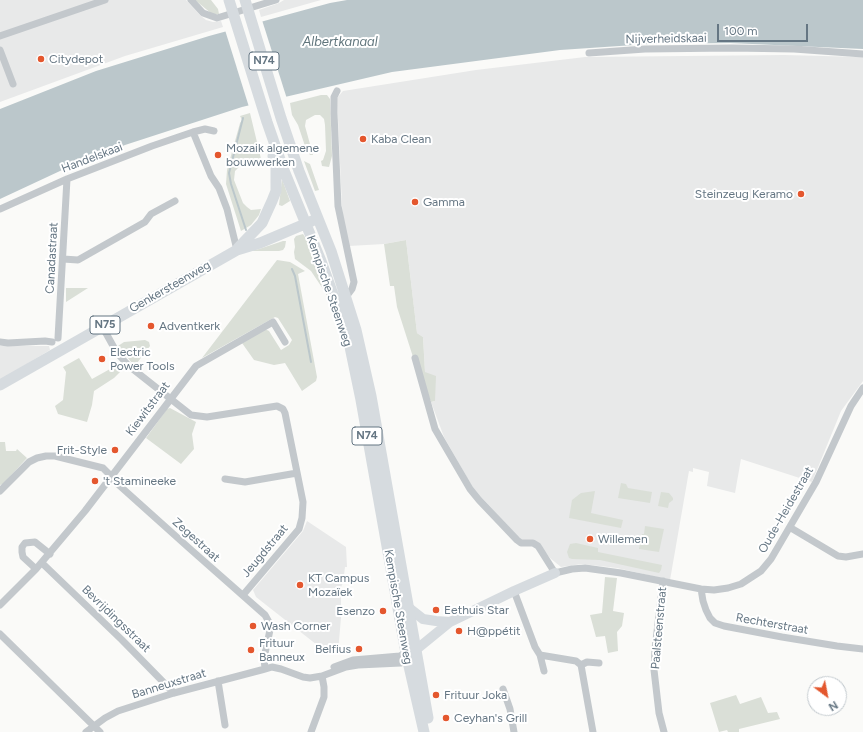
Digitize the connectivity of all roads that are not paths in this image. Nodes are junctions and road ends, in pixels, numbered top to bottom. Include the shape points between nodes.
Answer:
1 (105, 0) edge
2 (190, 0) edge
3 (276, 0) edge
4 (245, 2) edge
5 (230, 4) edge
6 (0, 36) edge
7 (0, 50) edge
8 (590, 53) dead end
9 (863, 54) edge
10 (13, 84) dead end
11 (337, 91) dead end
12 (267, 122) junction
13 (214, 131) dead end
14 (193, 132) junction
15 (67, 179) junction
16 (175, 201) dead end
17 (0, 209) edge
18 (318, 218) junction
19 (306, 224) junction
20 (237, 250) junction
21 (63, 259) junction
22 (352, 270) junction
23 (337, 271) junction
24 (340, 298) junction
25 (102, 326) junction
26 (0, 342) edge
27 (285, 342) dead end
28 (415, 358) dead end
29 (0, 385) edge
30 (862, 391) edge
31 (170, 398) junction
32 (297, 473) junction
33 (111, 478) junction
34 (225, 479) dead end
35 (0, 491) edge
36 (791, 528) junction
37 (50, 554) junction
38 (863, 554) edge
39 (42, 563) junction
40 (36, 570) junction
41 (556, 573) junction
42 (663, 581) junction
43 (701, 589) junction
44 (514, 590) junction
45 (242, 595) junction
46 (0, 605) edge
47 (408, 608) junction
48 (450, 622) junction
49 (0, 634) edge
50 (863, 649) edge
51 (410, 653) junction
52 (540, 655) junction
53 (599, 663) dead end
54 (581, 664) junction
55 (265, 669) junction
56 (544, 671) dead end
57 (322, 676) junction
58 (218, 681) junction
59 (503, 689) dead end
60 (174, 693) junction
61 (226, 725) dead end
62 (94, 726) junction
63 (86, 732) edge
64 (100, 732) edge
65 (311, 732) edge
66 (424, 732) edge
67 (431, 732) edge
68 (514, 732) edge
69 (593, 732) edge
70 (664, 732) edge

1 - 6 street
2 - 3 street via 203,13 218,18
4 - 18 main road, Kempische Steenweg / N74 via 281,118
5 - 12 main road, Kempische Steenweg / N74
7 - 10 street
8 - 9 street, Nijverheidskaai via 645,49 732,48
11 - 22 street, Kempische Steenweg via 334,97 334,113 338,206
12 - 19 main road, Kempische Steenweg / N74
12 - 20 main road, Genkersteenweg / N75 via 268,141 276,166 276,191 262,223
13 - 14 street, Handelskaai via 205,129
14 - 15 street, Handelskaai
14 - 20 street via 227,209
15 - 17 street, Handelskaai
15 - 21 street, Canadastraat
16 - 21 street via 151,214 145,222 78,260
18 - 19 main road, Genkersteenweg / N75
18 - 23 main road, Kempische Steenweg / N74
19 - 20 main road, Genkersteenweg / N75
19 - 24 main road, Kempische Steenweg / N74
20 - 25 main road, Genkersteenweg / N75
21 - 26 street, Canadastraat via 55,340
22 - 23 street via 347,276
22 - 24 street, Kempische Steenweg via 352,289
23 - 24 main road, Kempische Steenweg / N74
24 - 47 main road, Kempische Steenweg / N74 via 356,330 371,396
24 - 51 main road, Kempische Steenweg / N74
25 - 29 main road, Genkersteenweg / N75
25 - 31 street via 117,353 129,366
27 - 31 street, Kiewitstraat via 273,322 196,366
28 - 41 street via 436,429 470,489 517,540 538,546
30 - 36 street, Oude-Heidestraat via 848,412 816,482
31 - 32 street, Jeugdstraat via 190,415 207,418 277,406 283,409
31 - 33 street, Kiewitstraat
32 - 34 street via 244,482
32 - 45 street, Jeugdstraat via 303,502 299,529
33 - 35 street, Zegestraat via 103,468 46,456 29,462
33 - 37 street, Kiewitstraat
33 - 45 street, Zegestraat
36 - 38 street via 838,556
36 - 43 street, Oude-Heidestraat via 771,559 752,578 728,588
37 - 39 street, Kiewitstraat
37 - 40 street via 35,542 25,543 22,548 23,557
39 - 40 street, Kiewitstraat
39 - 60 street, Bevrijdingsstraat
40 - 46 street, Kiewitstraat
41 - 42 street, Paalsteenstraat via 585,568
41 - 44 street, Paalsteenstraat
42 - 43 street, Oude-Heidestraat
42 - 70 street, Paalsteenstraat via 654,670 659,714
43 - 50 street, Rechterstraat via 706,610 715,623 782,637
44 - 48 street, Paalsteenstraat
44 - 52 street
45 - 55 street, Zegestraat via 268,618 270,630 264,658
47 - 48 street via 423,619
47 - 51 main road, Kempische Steenweg / N74
48 - 51 street, Paalsteenstraat
49 - 62 street
51 - 57 street via 353,660 329,669
51 - 66 main road, Kempische Steenweg / N74
51 - 67 main road, Kempische Steenweg / N74 via 418,668
52 - 54 street
52 - 56 street
53 - 54 street
54 - 69 street
55 - 57 street, Banneuxstraat via 282,669 310,678
55 - 58 street, Banneuxstraat
57 - 65 street via 324,697
58 - 60 street, Banneuxstraat
58 - 61 street
59 - 68 street
60 - 62 street, Banneuxstraat via 118,711
62 - 63 street, Banneuxstraat
62 - 64 street

